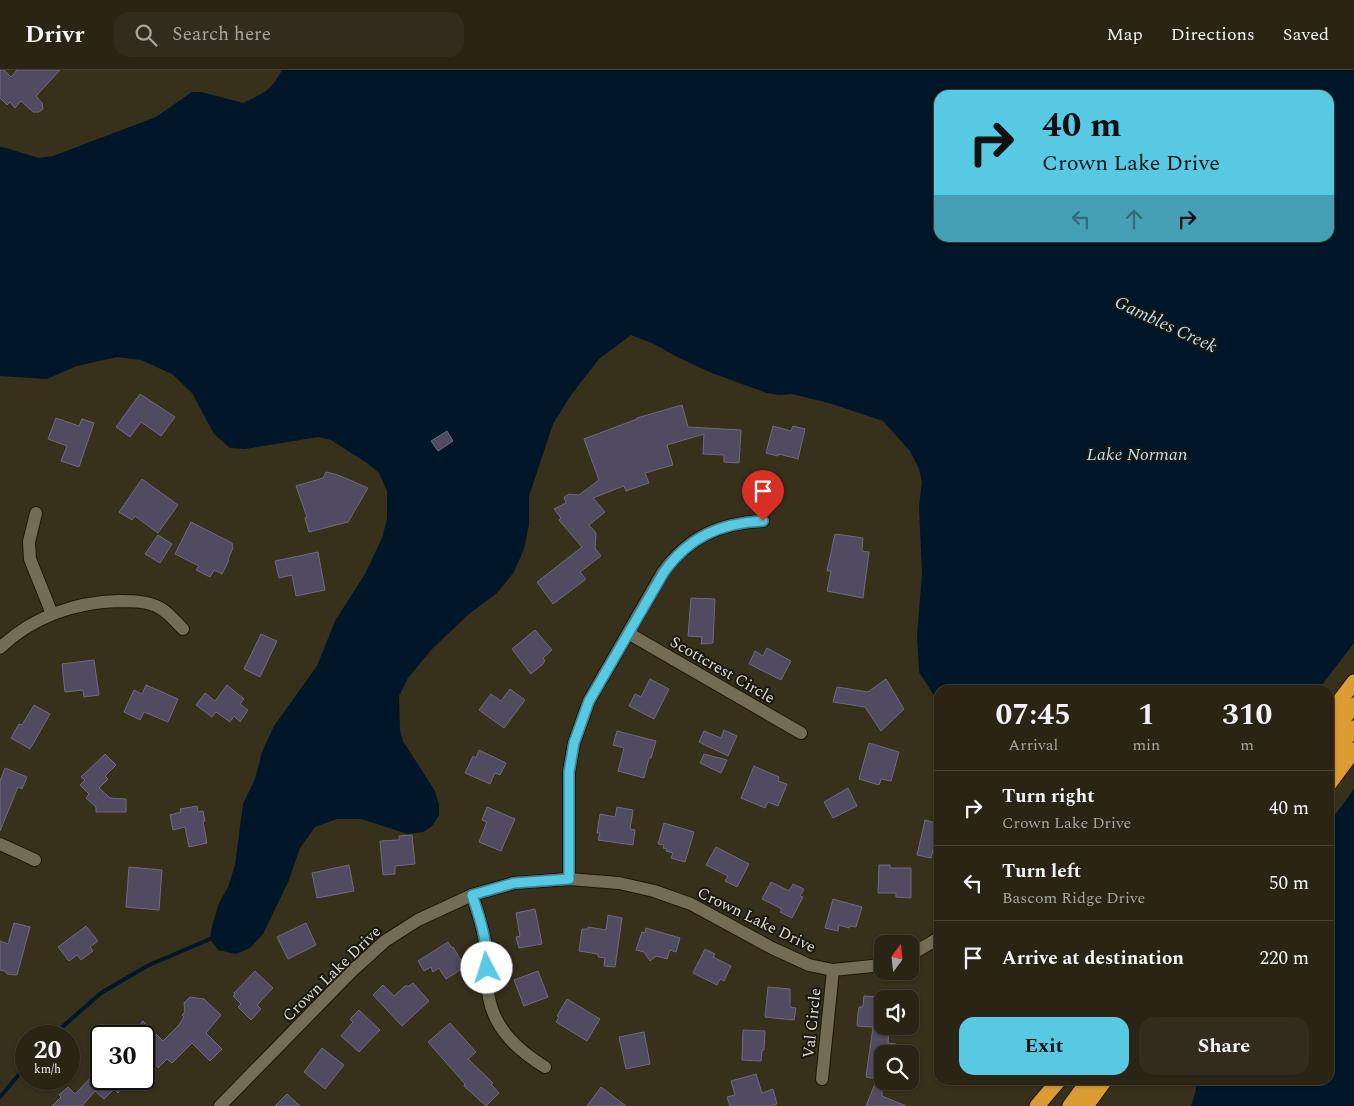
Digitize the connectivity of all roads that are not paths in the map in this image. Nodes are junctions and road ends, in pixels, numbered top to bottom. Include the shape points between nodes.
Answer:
1 (36, 514) dead end
2 (763, 521) dead end
3 (52, 614) junction
4 (183, 629) dead end
5 (628, 634) junction
6 (0, 648) edge
7 (1354, 682) edge
8 (1354, 705) edge
9 (1334, 708) edge
10 (1354, 728) edge
11 (1334, 731) edge
12 (801, 733) dead end
13 (1354, 750) edge
14 (1334, 754) edge
15 (1334, 777) edge
16 (0, 844) edge
17 (35, 860) dead end
18 (569, 879) junction
19 (472, 895) junction
20 (934, 941) edge
21 (919, 950) edge
22 (874, 966) edge
23 (833, 970) junction
24 (545, 1068) dead end
25 (822, 1080) dead end
26 (1051, 1085) edge
27 (1055, 1085) edge
28 (1085, 1085) edge
29 (1101, 1085) edge
30 (220, 1106) edge
31 (1036, 1106) edge
32 (1070, 1106) edge
33 (1086, 1106) edge

1 - 3 street via 29,542 30,559
2 - 5 street via 731,524 696,539 673,559
3 - 4 street via 90,603 141,602 167,612
3 - 6 street via 15,635
5 - 12 street, Scottcrest Circle
5 - 18 street via 589,701 574,743 569,772
7 - 9 highway
8 - 11 highway
10 - 14 highway
13 - 15 highway
16 - 17 street
18 - 19 street, Crown Lake Drive via 514,883
18 - 23 street, Crown Lake Drive via 619,883 667,895 691,904 789,957
19 - 24 street via 488,957 489,998 494,1015 515,1046
19 - 30 street, Crown Lake Drive via 418,920 385,940
20 - 21 street
22 - 23 street, Crown Lake Drive
23 - 25 street, Val Circle
26 - 31 highway
27 - 31 highway
28 - 32 highway
29 - 33 highway

